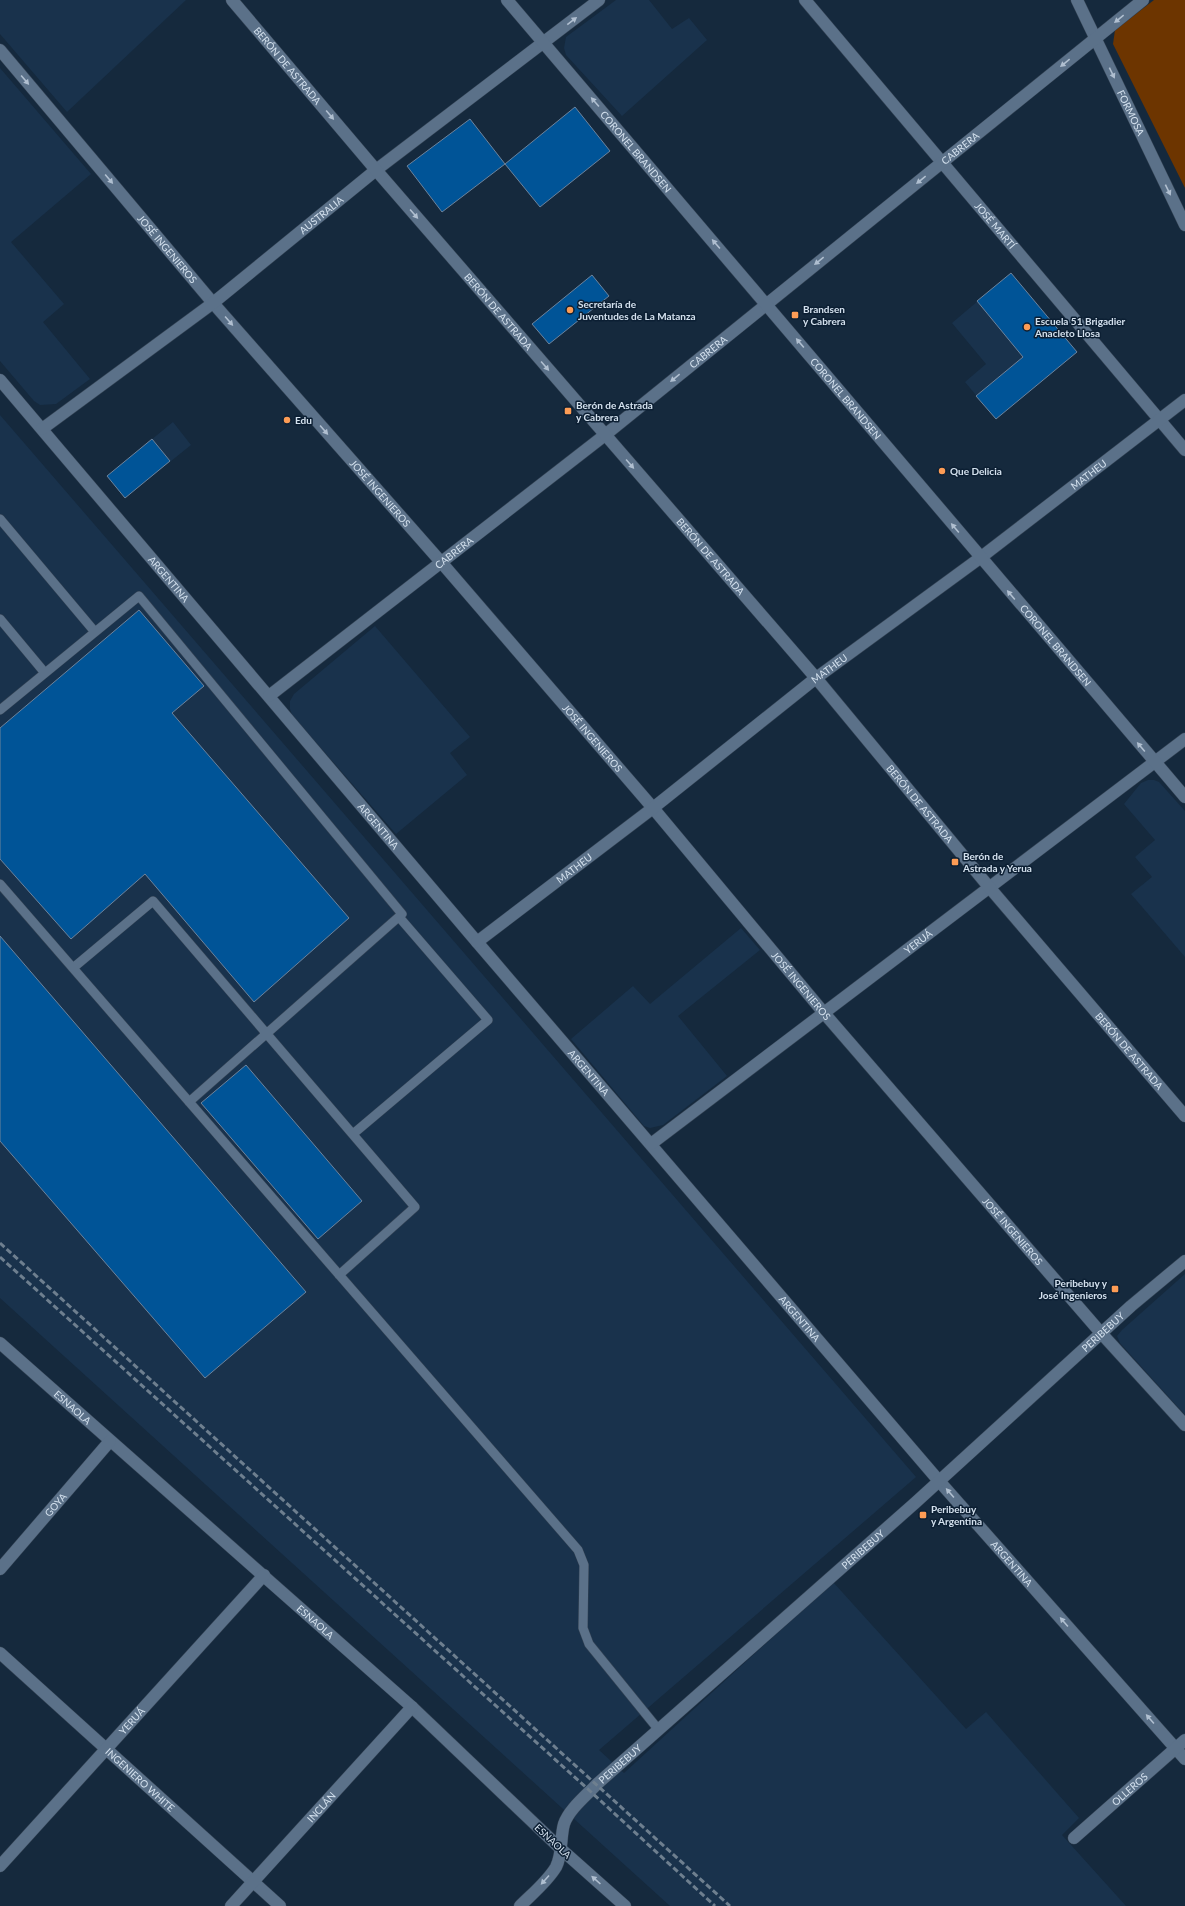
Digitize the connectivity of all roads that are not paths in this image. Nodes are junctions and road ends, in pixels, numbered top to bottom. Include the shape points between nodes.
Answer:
1 (232, 0) edge
2 (507, 0) edge
3 (599, 0) edge
4 (805, 0) edge
5 (1077, 0) edge
6 (1143, 0) edge
7 (1096, 38) junction
8 (544, 43) junction
9 (0, 50) edge
10 (944, 162) junction
11 (376, 170) junction
12 (1185, 225) edge
13 (213, 303) junction
14 (766, 303) junction
15 (0, 380) edge
16 (1185, 400) edge
17 (1159, 420) junction
18 (42, 429) junction
19 (605, 435) junction
20 (1185, 450) edge
21 (0, 519) edge
22 (980, 558) junction
23 (440, 562) junction
24 (0, 619) edge
25 (95, 632) junction
26 (45, 673) junction
27 (816, 678) junction
28 (269, 696) junction
29 (0, 710) edge
30 (1185, 739) edge
31 (1154, 763) junction
32 (1185, 797) edge
33 (652, 808) junction
34 (0, 884) edge
35 (989, 887) junction
36 (399, 917) junction
37 (477, 942) junction
38 (73, 968) junction
39 (824, 1013) junction
40 (266, 1033) junction
41 (189, 1102) junction
42 (1185, 1116) edge
43 (354, 1134) junction
44 (650, 1144) junction
45 (1185, 1262) edge
46 (339, 1275) junction
47 (1101, 1333) junction
48 (0, 1343) edge
49 (1185, 1425) edge
50 (110, 1441) junction
51 (939, 1481) junction
52 (0, 1569) edge
53 (264, 1576) junction
54 (0, 1653) edge
55 (412, 1707) junction
56 (658, 1729) junction
57 (1185, 1740) edge
58 (107, 1749) junction
59 (1176, 1749) junction
60 (1185, 1759) edge
61 (1074, 1838) dead end
62 (562, 1850) junction
63 (0, 1866) edge
64 (253, 1881) junction
65 (231, 1906) edge
66 (280, 1906) edge
67 (520, 1906) edge
68 (625, 1906) edge

1 -> 11 street, BERÓN DE ASTRADA
2 - 8 street, CORONEL BRANDSEN
8 -> 3 street, AUSTRALIA
4 - 10 street, JOSÉ MARTÍ
5 - 7 street, FORMOSA
6 -> 7 street, CABRERA
7 -> 10 street, CABRERA
7 -> 12 street, FORMOSA
8 - 11 street, AUSTRALIA
14 -> 8 street, CORONEL BRANDSEN
9 -> 13 street, JOSÉ INGENIEROS
10 -> 14 street, CABRERA
10 - 17 street, JOSÉ MARTÍ
11 - 13 street, AUSTRALIA
11 -> 19 street, BERÓN DE ASTRADA
13 - 18 street, AUSTRALIA
13 -> 23 street, JOSÉ INGENIEROS
14 -> 19 street, CABRERA
22 -> 14 street, CORONEL BRANDSEN
15 - 18 street, ARGENTINA
16 - 17 street, MATHEU
17 - 20 street, JOSÉ MARTÍ
17 - 22 street, MATHEU
18 - 28 street, ARGENTINA
19 - 23 street, CABRERA
19 -> 27 street, BERÓN DE ASTRADA
21 - 25 lane
22 - 27 street, MATHEU
31 -> 22 street, CORONEL BRANDSEN
23 - 28 street, CABRERA
23 - 33 street, JOSÉ INGENIEROS
24 - 26 lane
25 - 26 lane
25 - 36 lane via 139,596 402,914
26 - 29 lane
27 - 33 street, MATHEU
27 - 35 street, BERÓN DE ASTRADA
28 - 37 street, ARGENTINA
30 - 31 street, YERUÁ
31 - 32 street, CORONEL BRANDSEN
31 - 35 street, YERUÁ
33 - 37 street, MATHEU
33 - 39 street, JOSÉ INGENIEROS
34 - 38 lane
35 - 39 street, YERUÁ
35 - 42 street, BERÓN DE ASTRADA
36 - 40 lane
36 - 43 lane via 488,1020
37 - 44 street, ARGENTINA
38 - 40 lane via 153,901
38 - 41 lane
39 - 44 street, YERUÁ
39 - 47 street, JOSÉ INGENIEROS
40 - 41 lane
40 - 43 lane
41 - 46 lane
43 - 46 lane via 415,1207
44 - 51 street, ARGENTINA
45 - 47 street, PERIBEBUY
46 - 56 lane via 578,1550 584,1564 583,1628 589,1644
47 - 49 street, JOSÉ INGENIEROS
47 - 51 street, PERIBEBUY
48 - 50 street, ESNAOLA
50 - 52 street, GOYA
50 - 53 street, ESNAOLA
51 - 56 street, PERIBEBUY
59 -> 51 street, ARGENTINA
53 - 55 street, ESNAOLA
53 - 58 street, YERUÁ
54 - 58 street, INGENIERO WHITE
55 - 62 street, ESNAOLA
55 - 64 street, INCLÁN
56 - 62 street, PERIBEBUY via 598,1784 567,1817
57 - 59 street, OLLEROS
58 - 63 street, YERUÁ
58 - 64 street, INGENIERO WHITE
59 - 60 street, ARGENTINA
59 - 61 street, OLLEROS
62 -> 67 street, PERIBEBUY via 556,1866
68 -> 62 street, ESNAOLA
64 - 65 street, INCLÁN
64 - 66 street, INGENIERO WHITE

